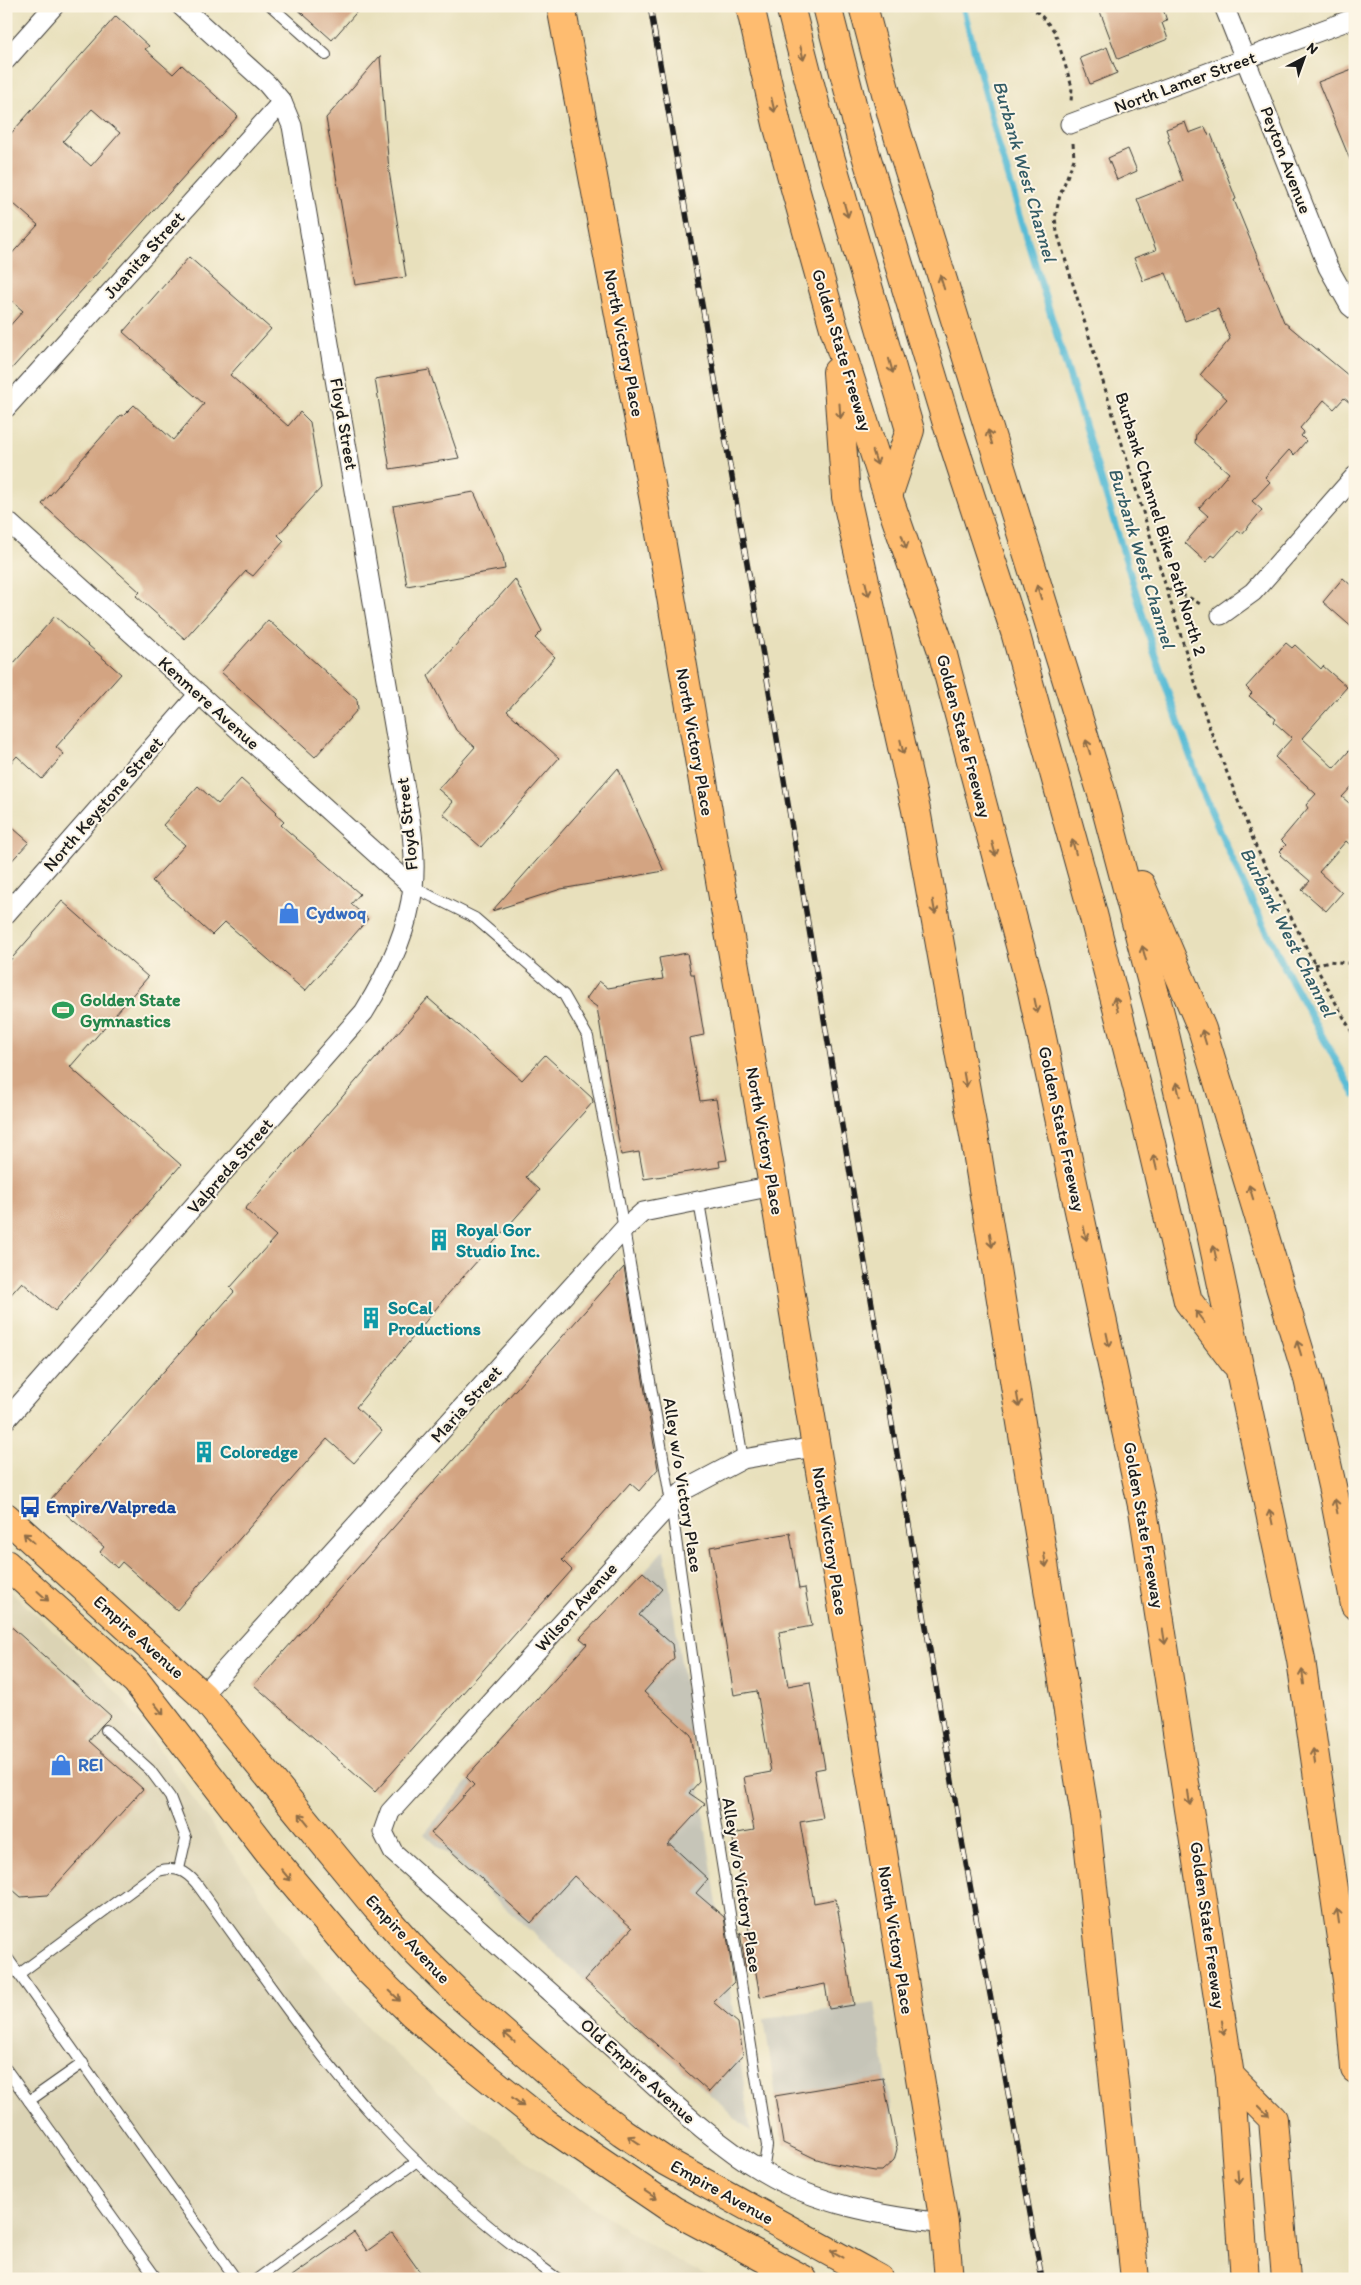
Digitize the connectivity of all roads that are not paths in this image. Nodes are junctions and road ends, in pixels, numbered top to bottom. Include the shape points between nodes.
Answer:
1 (54, 6) edge
2 (181, 6) edge
3 (271, 6) edge
4 (561, 6) edge
5 (750, 6) edge
6 (790, 6) edge
7 (827, 6) edge
8 (863, 6) edge
9 (1224, 6) edge
10 (1355, 18) edge
11 (326, 55) dead end
12 (6, 60) edge
13 (1246, 60) junction
14 (282, 102) junction
15 (1070, 124) road end
16 (1355, 310) edge
17 (834, 328) junction
18 (6, 408) edge
19 (1355, 476) edge
20 (888, 496) junction
21 (6, 520) edge
22 (1221, 615) road end
23 (200, 694) junction
24 (1102, 794) junction
25 (413, 887) junction
26 (6, 914) edge
27 (773, 1186) junction
28 (700, 1202) junction
29 (624, 1229) junction
30 (1240, 1370) junction
31 (6, 1420) edge
32 (814, 1446) junction
33 (743, 1459) junction
34 (671, 1503) junction
35 (6, 1517) edge
36 (6, 1564) edge
37 (1355, 1605) edge
38 (202, 1695) junction
39 (106, 1730) dead end
40 (383, 1832) joint
41 (179, 1868) junction
42 (6, 1956) edge
43 (20, 1974) junction
44 (83, 2062) junction
45 (6, 2069) edge
46 (1355, 2069) edge
47 (1230, 2076) junction
48 (29, 2101) junction
49 (417, 2161) junction
50 (763, 2172) junction
51 (944, 2223) junction
52 (949, 2278) edge
53 (157, 2279) edge
54 (236, 2279) edge
55 (257, 2279) edge
56 (558, 2279) edge
57 (803, 2279) edge
58 (879, 2279) edge
59 (1135, 2279) edge
60 (1245, 2279) edge
61 (1286, 2279) edge

1 - 12 street
2 - 14 street, Floyd Street via 267,84
3 - 11 lane
4 - 27 main road, North Victory Place via 658,522
5 -> 17 main road, Golden State Freeway via 777,124
6 -> 20 main road via 818,115 910,430
30 -> 7 main road via 1188,1301 1097,930 1015,632 948,427 866,157
24 -> 8 main road via 892,116
9 - 13 street, Peyton Avenue
10 - 13 street, North Lamer Street
13 - 15 street, North Lamer Street
13 - 16 street, Peyton Avenue via 1328,267
14 - 18 street, Juanita Street
14 - 25 street, Floyd Street via 299,154 404,784
17 -> 20 main road, Golden State Freeway
17 -> 59 main road via 846,497 918,819 978,1152 1086,1822
19 - 22 street via 1253,592
20 -> 47 main road, Golden State Freeway via 942,651 1037,1010 1143,1510
21 - 23 street, Kenmere Avenue
23 - 25 street, Kenmere Avenue
23 - 26 street, North Keystone Street
30 -> 24 main road via 1161,1017
37 -> 24 main road via 1308,1379 1202,1029
25 - 29 lane, Alley w/o Victory Place via 475,918 564,995 588,1037
25 - 31 street, Valpreda Street via 408,913 390,964 364,1012
27 - 28 street, Maria Street
27 - 32 main road, North Victory Place
28 - 29 street, Maria Street via 643,1212
28 - 33 lane
29 - 34 lane, Alley w/o Victory Place
29 - 38 street, Maria Street
46 -> 30 main road via 1348,1987 1300,1660
32 - 33 street, Wilson Avenue
32 - 51 main road, North Victory Place
33 - 34 street, Wilson Avenue via 686,1489
34 - 40 street, Wilson Avenue via 390,1812
34 - 50 lane, Alley w/o Victory Place via 714,1814 766,2146
38 -> 35 main road, Empire Avenue
36 -> 57 main road, Empire Avenue via 136,1681 272,1857 366,1968 413,2014 546,2124 673,2210
58 -> 38 main road, Empire Avenue via 665,2160 576,2097 418,1954
39 - 41 lane via 150,1770 170,1797 186,1838
40 - 50 street, Old Empire Avenue via 400,1859 701,2127
41 - 43 lane via 158,1872
41 - 49 lane via 196,1883 335,2071
42 - 43 lane
43 - 44 lane
44 - 48 lane
44 - 54 lane
45 - 48 lane
47 -> 60 main road, Golden State Freeway
47 -> 61 main road via 1273,2119
48 - 53 lane
49 - 55 lane
49 - 56 lane via 490,2226
50 - 51 street, Old Empire Avenue via 808,2194 852,2207 895,2218
51 - 52 main road, North Victory Place

